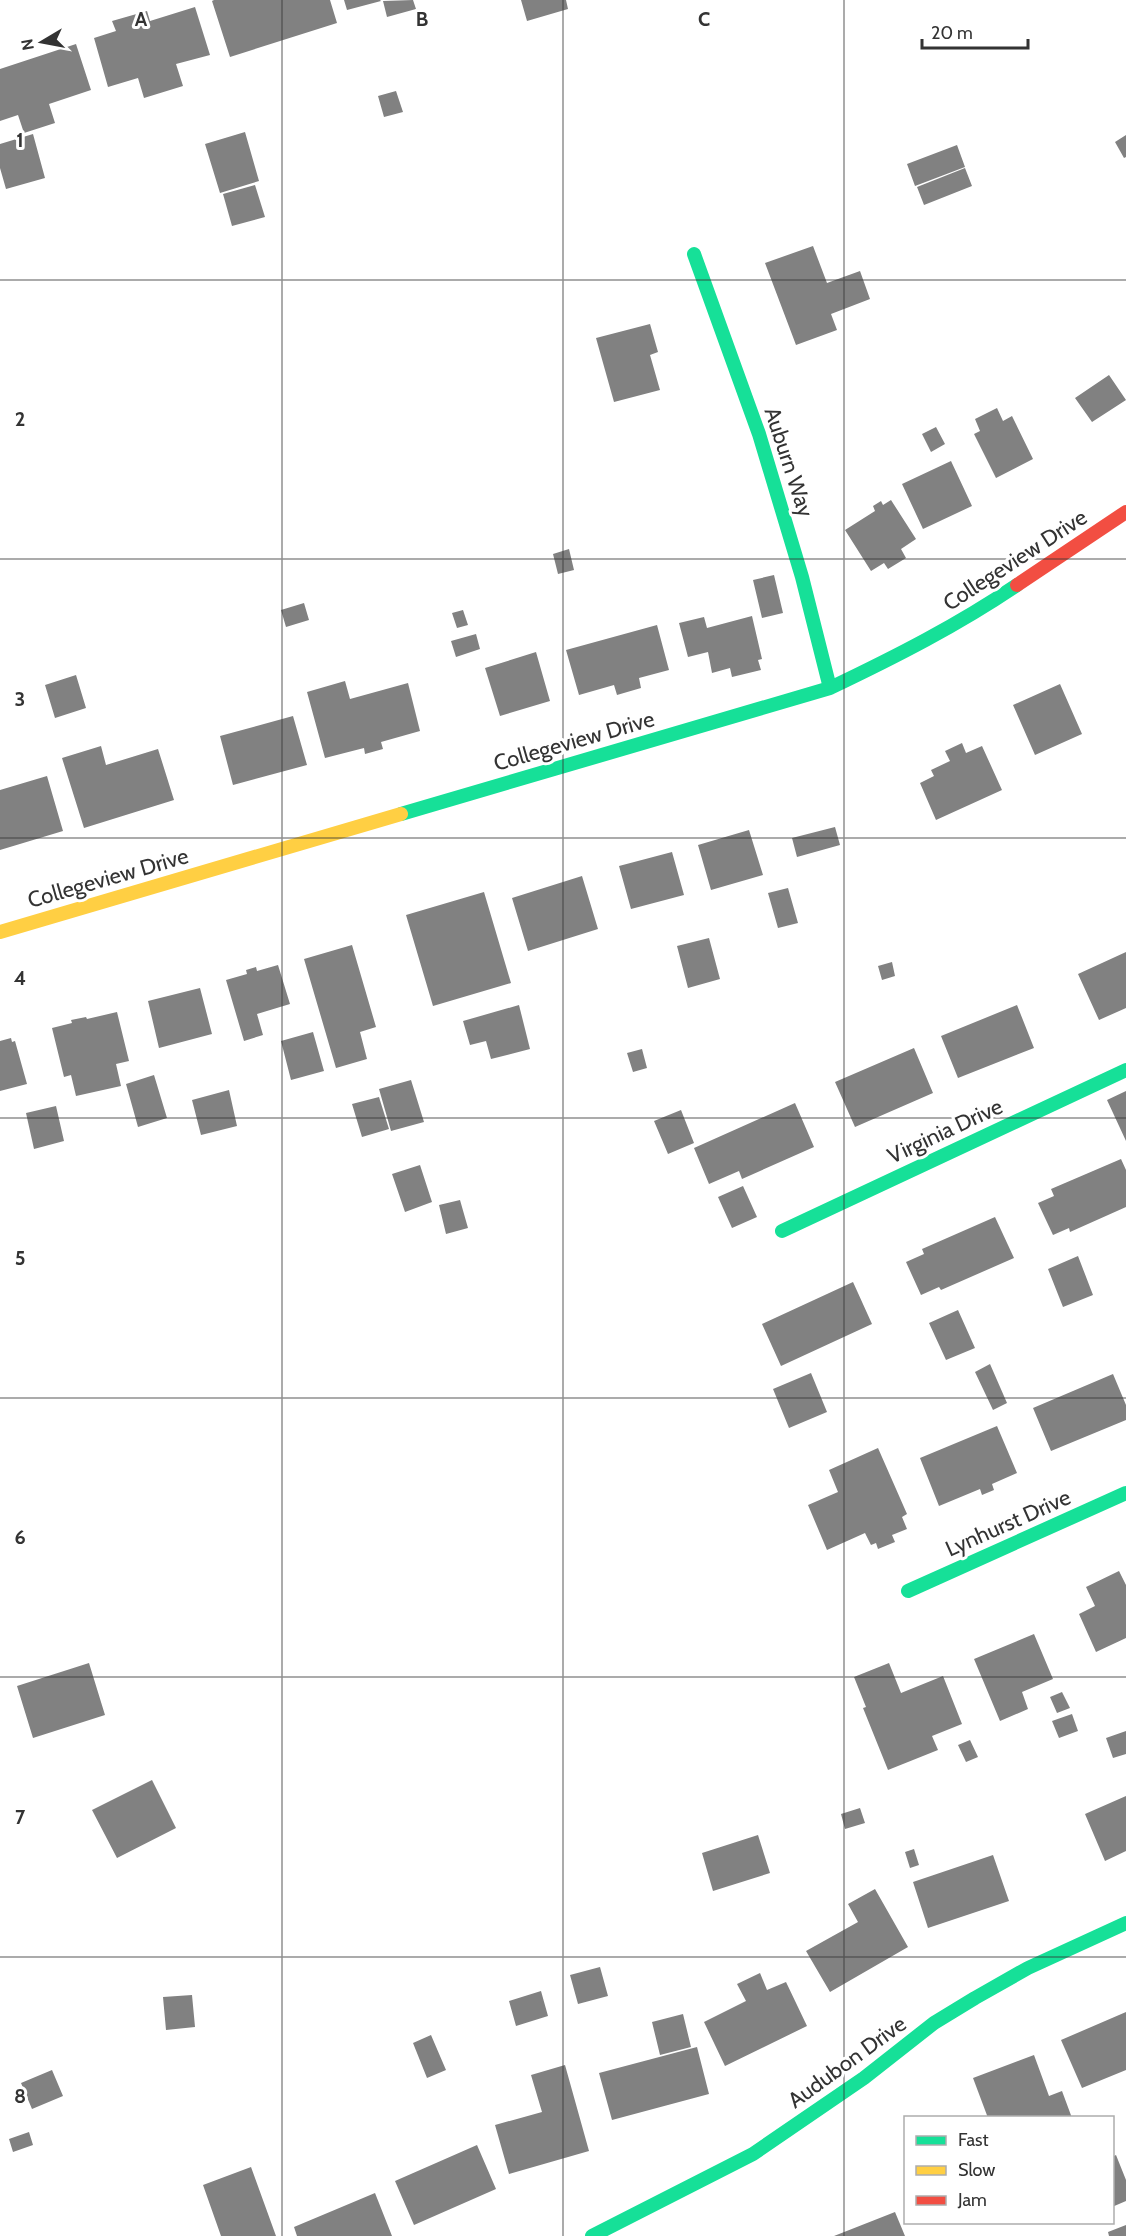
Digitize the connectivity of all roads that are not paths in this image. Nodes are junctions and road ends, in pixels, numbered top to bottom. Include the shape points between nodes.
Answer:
1 (694, 254) dead end
2 (1126, 512) edge
3 (830, 688) junction
4 (0, 932) edge
5 (1126, 1070) edge
6 (782, 1231) dead end
7 (1126, 1493) edge
8 (908, 1592) dead end
9 (1126, 1923) edge
10 (592, 2236) edge

1 - 3 street, Auburn Way via 763,445
2 - 3 street, Collegeview Drive via 974,614
3 - 4 street, Collegeview Drive
5 - 6 street, Virginia Drive
7 - 8 street, Lynhurst Drive
9 - 10 street, Audubon Drive via 1028,1968 975,1998 934,2023 864,2078 753,2154

